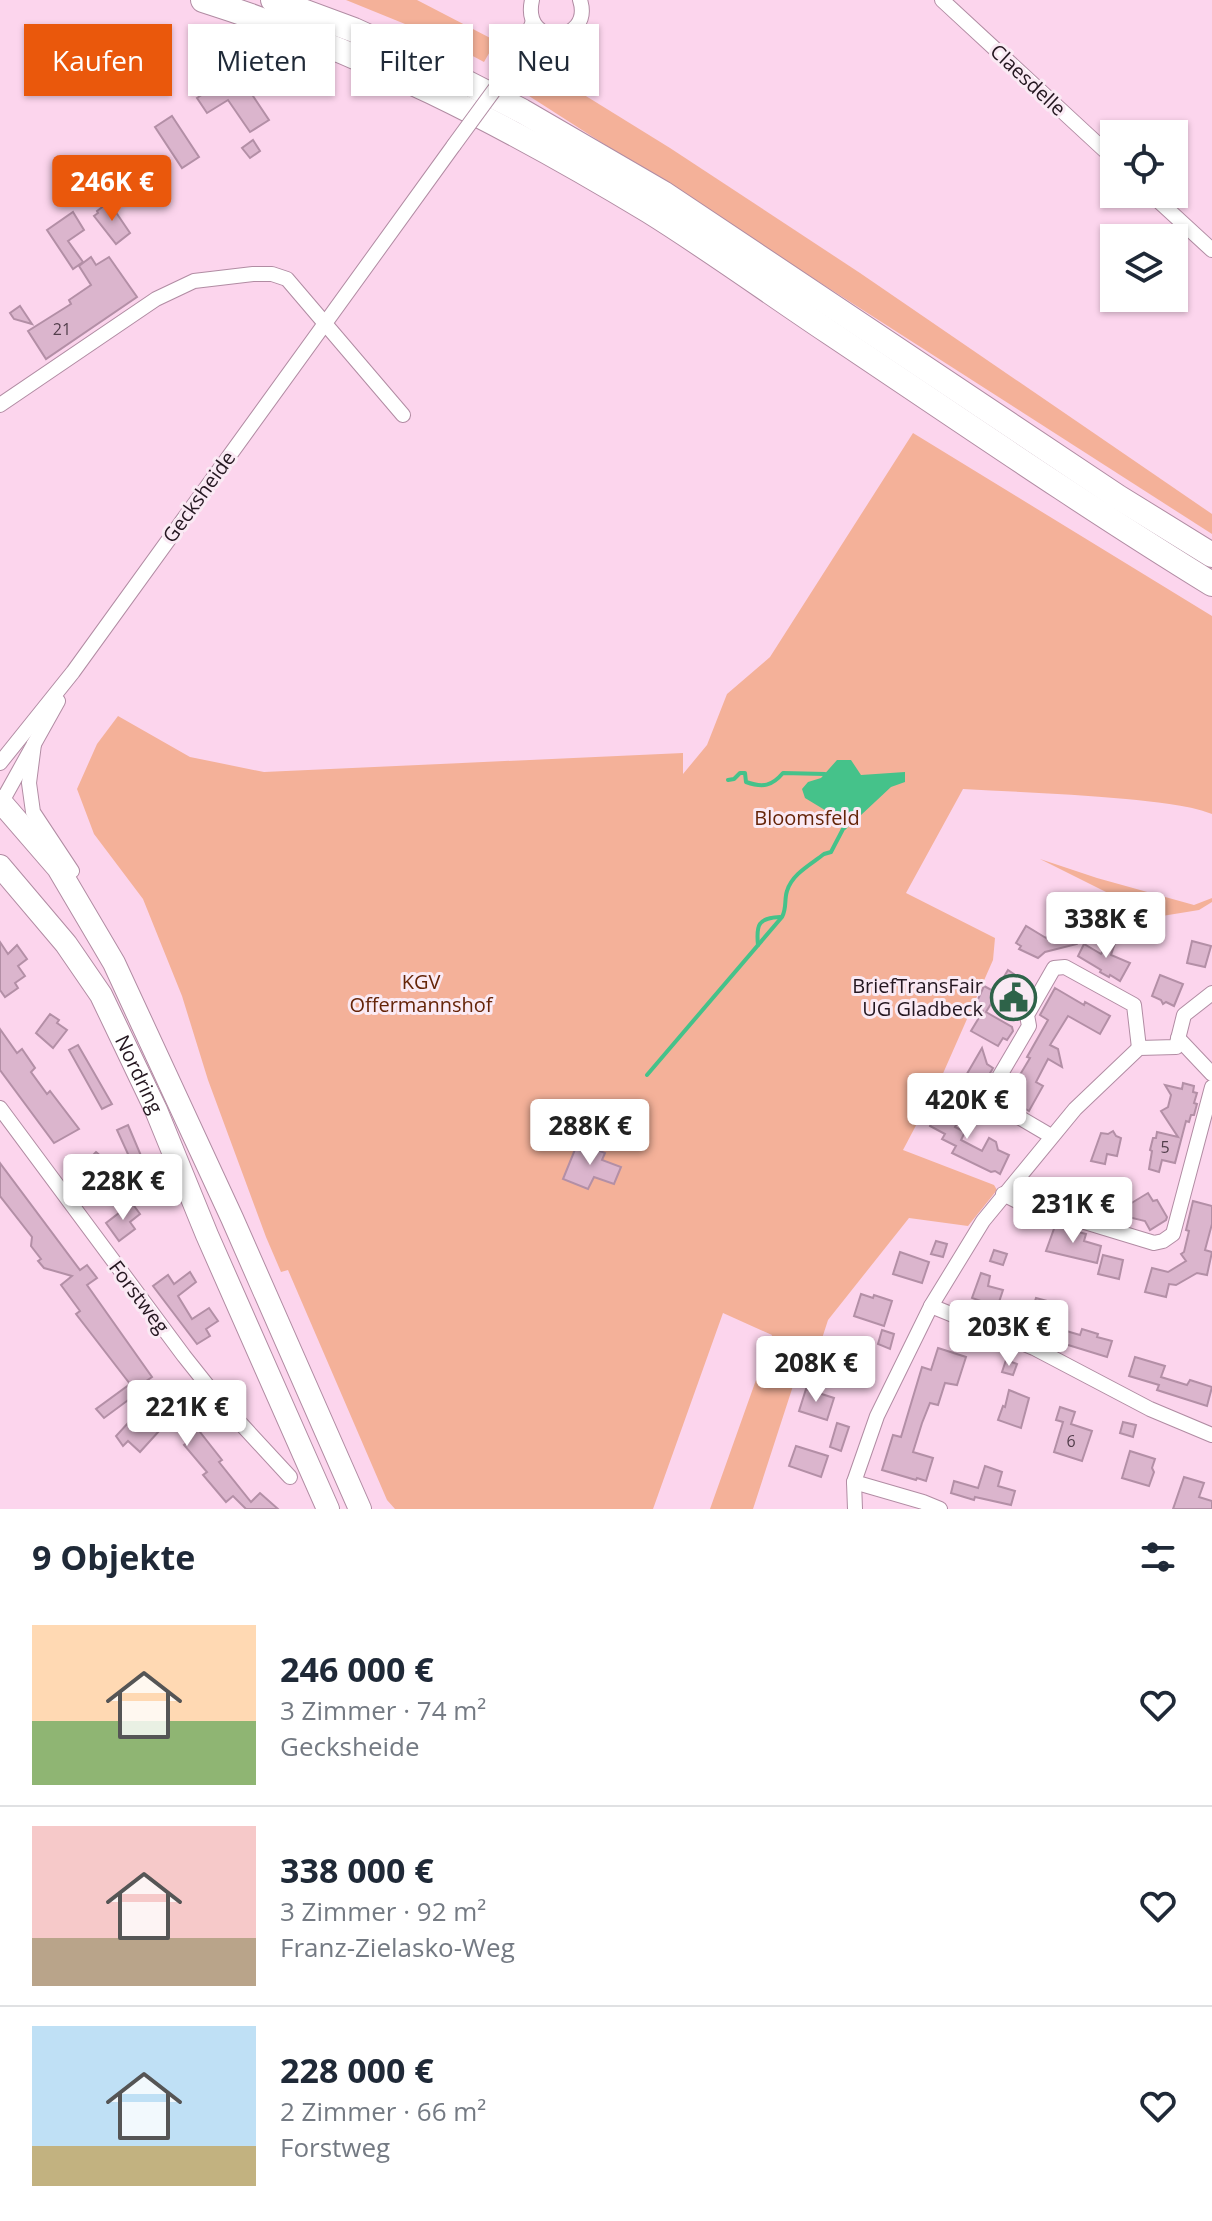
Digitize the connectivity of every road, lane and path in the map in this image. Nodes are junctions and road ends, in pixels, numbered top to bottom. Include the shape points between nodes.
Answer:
1 (203, 0) edge
2 (273, 0) edge
3 (580, 0) edge
4 (942, 0) edge
5 (531, 1) edge
6 (533, 22) edge
7 (578, 24) edge
8 (490, 96) edge
9 (1100, 146) edge
10 (1166, 208) edge
11 (1212, 250) edge
12 (325, 322) junction
13 (0, 405) edge
14 (403, 415) dead end
15 (1212, 555) edge
16 (1212, 584) edge
17 (73, 672) junction
18 (34, 744) junction
19 (0, 763) edge
20 (1, 803) edge
21 (0, 866) edge
22 (90, 919) junction
23 (1212, 993) edge
24 (1178, 1038) junction
25 (1139, 1048) junction
26 (1212, 1074) edge
27 (1212, 1087) edge
28 (0, 1108) edge
29 (1051, 1136) junction
30 (1003, 1194) junction
31 (931, 1306) junction
32 (1212, 1435) edge
33 (290, 1477) dead end
34 (854, 1482) junction
35 (328, 1509) edge
36 (360, 1509) edge
37 (855, 1509) edge
38 (940, 1509) edge

1 - 16 highway via 339,50 513,131 651,212
2 - 15 highway via 448,73 663,193
3 - 7 street, Gecksheide
4 - 9 street, Claesdelle
5 - 6 street
8 - 12 street, Gecksheide, bridge
10 - 11 street
12 - 13 street via 287,279 272,274 194,281 156,299
12 - 14 street
12 - 17 street, Gecksheide
17 - 18 street, Gecksheide
17 - 19 street, Gecksheide
18 - 20 street, Gecksheide
18 - 22 street, Nordring via 29,783 33,812 76,877
20 - 22 main road, Nordring via 58,868
21 - 35 main road, Nordring via 101,995
22 - 36 main road, Nordring via 149,1035
23 - 24 street via 1184,1015
24 - 25 street via 1176,1047
24 - 26 street
25 - 29 street
25 - 29 street via 1134,1005 1065,967 1054,968 1027,1015 1029,1026 992,1089 993,1102
27 - 30 street via 1168,1239 1154,1243
28 - 33 street, Forstweg via 192,1367
29 - 30 street
30 - 31 street
31 - 32 street via 1034,1348
31 - 34 street via 877,1416
34 - 37 street
34 - 38 street

